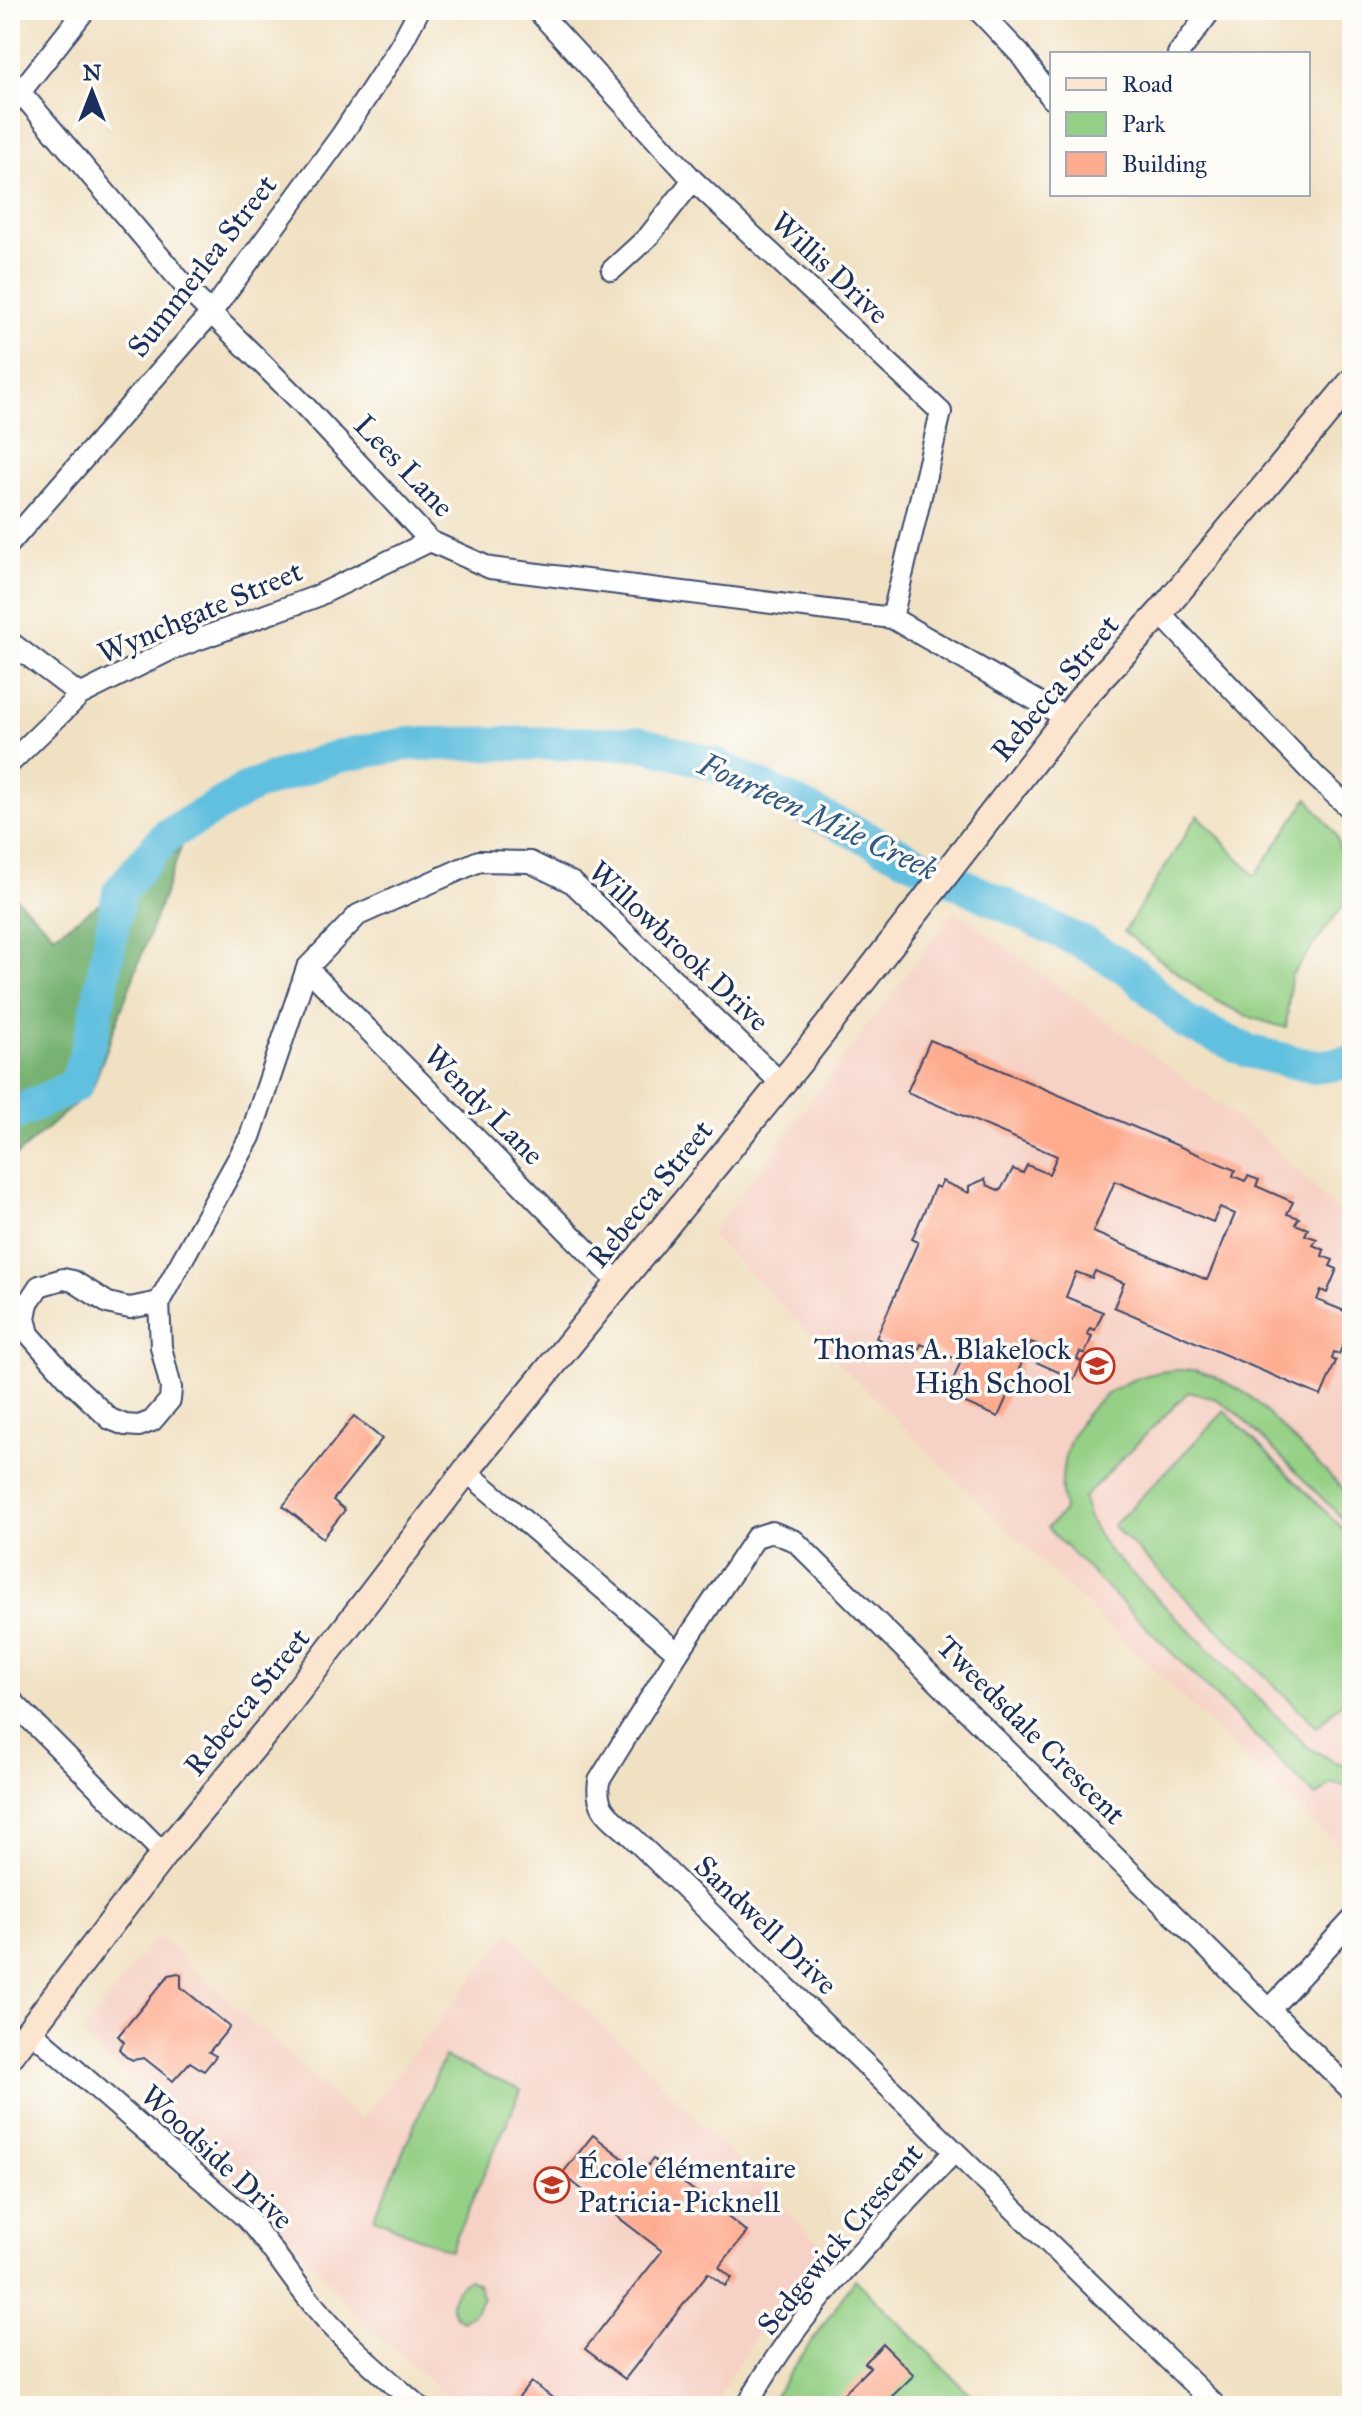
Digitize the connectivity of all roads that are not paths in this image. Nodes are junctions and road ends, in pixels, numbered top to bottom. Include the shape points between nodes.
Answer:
1 (85, 10) edge
2 (419, 10) edge
3 (537, 10) edge
4 (978, 10) edge
5 (1211, 10) edge
6 (1180, 52) edge
7 (14, 92) edge
8 (1050, 96) edge
9 (693, 180) junction
10 (612, 270) dead end
11 (211, 313) junction
12 (1352, 382) edge
13 (430, 541) junction
14 (10, 543) edge
15 (1160, 613) junction
16 (892, 618) junction
17 (10, 642) edge
18 (80, 695) junction
19 (1067, 718) junction
20 (10, 763) edge
21 (1352, 810) edge
22 (307, 968) junction
23 (781, 1083) junction
24 (619, 1283) junction
25 (159, 1302) junction
26 (466, 1471) junction
27 (678, 1653) junction
28 (10, 1699) edge
29 (164, 1854) junction
30 (1352, 1920) edge
31 (1271, 2008) junction
32 (31, 2031) junction
33 (10, 2056) edge
34 (1352, 2091) edge
35 (954, 2152) junction
36 (418, 2406) edge
37 (747, 2406) edge
38 (1216, 2406) edge

1 - 7 street
2 - 11 street, Summerlea Street via 341,136
3 - 9 street, Willis Drive
4 - 8 street via 1020,54
5 - 6 street
7 - 11 street, Lees Lane
9 - 10 street via 649,236
9 - 16 street, Willis Drive via 941,412
11 - 13 street, Lees Lane
11 - 14 street, Summerlea Street
12 - 15 main road, Rebecca Street
13 - 16 street, Lees Lane via 490,568
13 - 18 street, Wynchgate Street via 315,597 172,649
15 - 19 main road, Rebecca Street
15 - 21 street
16 - 19 street, Lees Lane
17 - 18 street
18 - 20 street, Wynchgate Street
19 - 23 main road, Rebecca Street
22 - 23 street, Willowbrook Drive via 358,915 479,861 530,862 573,883
22 - 24 street, Wendy Lane
22 - 25 street, Willowbrook Drive via 250,1137
23 - 24 main road, Rebecca Street
24 - 26 main road, Rebecca Street
25 - 25 street via 120,1306 63,1279 39,1286 25,1318 29,1334 72,1383 110,1419 139,1426 152,1421 170,1400
26 - 27 street
26 - 29 main road, Rebecca Street via 274,1722
27 - 31 street, Tweedsdale Crescent via 756,1537 772,1532 795,1541
27 - 35 street, Sandwell Drive via 599,1781 596,1796 607,1816
28 - 29 street
29 - 32 main road, Rebecca Street
30 - 31 street
31 - 34 street, Tweedsdale Crescent
32 - 33 main road, Rebecca Street
32 - 36 street, Woodside Drive via 246,2218 351,2346
35 - 37 street, Sedgewick Crescent via 823,2295
35 - 38 street, Sandwell Drive

